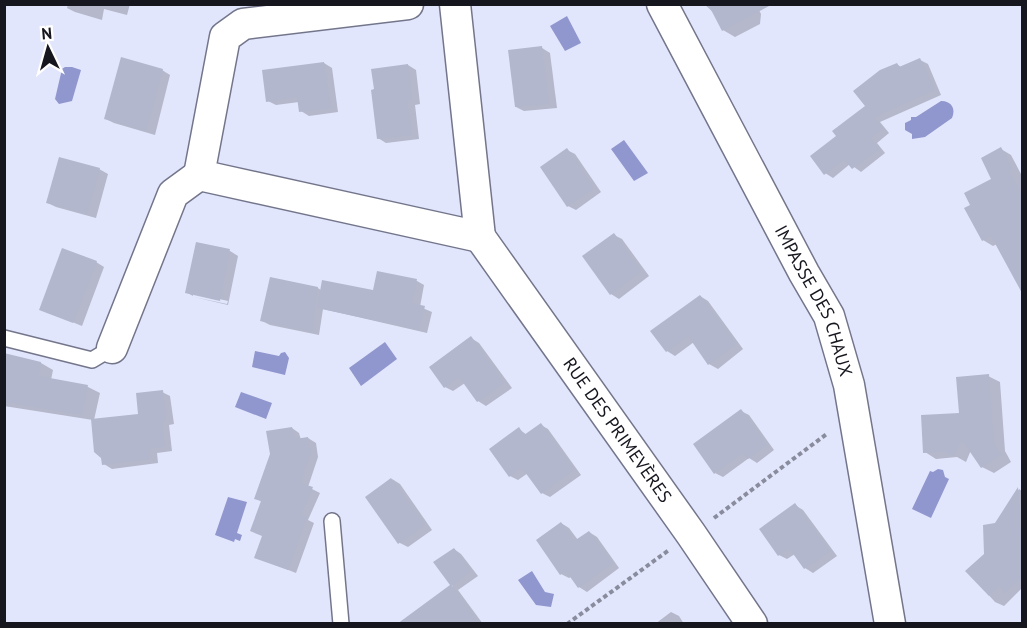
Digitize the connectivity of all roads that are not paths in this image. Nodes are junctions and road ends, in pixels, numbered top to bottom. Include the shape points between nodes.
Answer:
1 (408, 4) edge
2 (455, 4) edge
3 (662, 4) edge
4 (199, 175) junction
5 (480, 237) junction
6 (4, 338) edge
7 (112, 348) joint
8 (332, 521) dead end
9 (341, 624) edge
10 (752, 624) edge
11 (890, 624) edge

1 - 4 street via 243,24 225,37
2 - 5 street, RUE DES PRIMEVÈRES
3 - 11 street, IMPASSE DES CHAUX via 829,316 849,385
4 - 5 street
4 - 7 street via 173,194
5 - 10 street, RUE DES PRIMEVÈRES
6 - 7 lane via 92,360
8 - 9 lane

